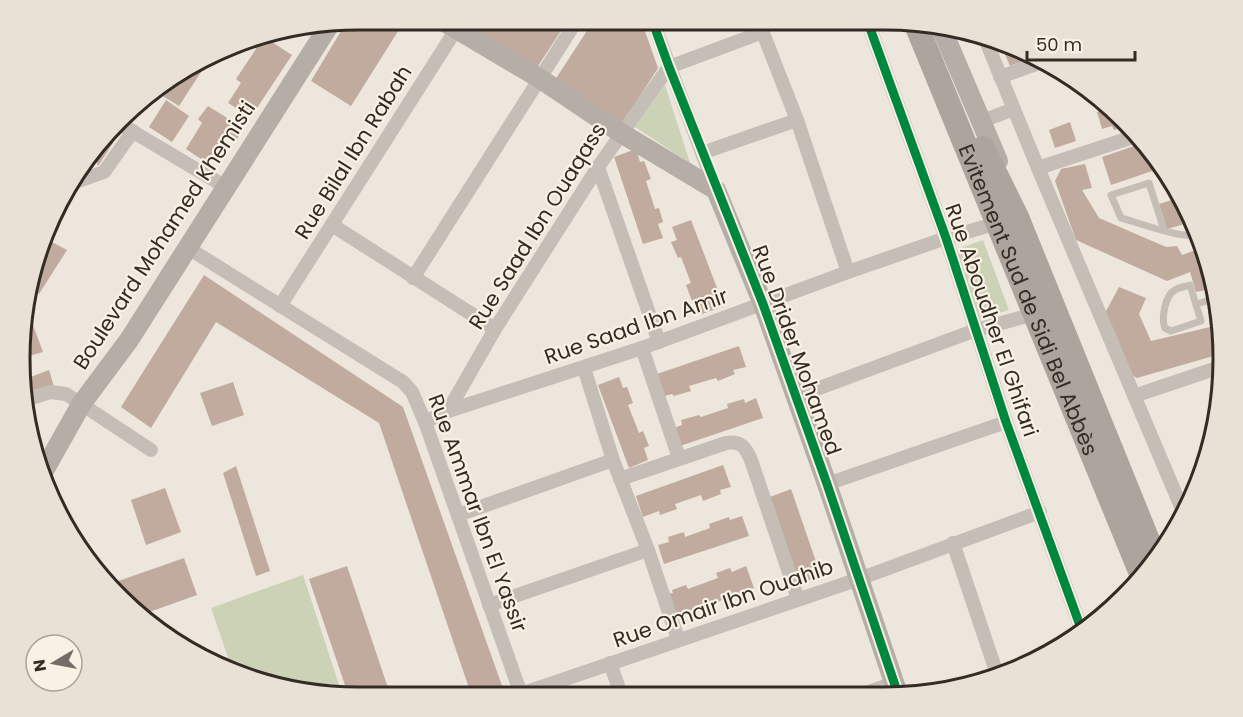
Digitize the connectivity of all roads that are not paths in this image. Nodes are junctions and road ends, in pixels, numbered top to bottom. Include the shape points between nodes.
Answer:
1 (449, 30) edge
2 (464, 30) edge
3 (570, 30) edge
4 (656, 30) edge
5 (751, 30) edge
6 (762, 30) edge
7 (871, 30) edge
8 (325, 32) edge
9 (912, 32) edge
10 (920, 32) edge
11 (934, 34) edge
12 (945, 35) edge
13 (988, 46) edge
14 (1033, 65) edge
15 (669, 68) junction
16 (538, 78) junction
17 (1000, 78) junction
18 (1014, 109) junction
19 (796, 120) junction
20 (981, 122) junction
21 (125, 127) edge
22 (133, 131) junction
23 (621, 133) junction
24 (1128, 139) edge
25 (702, 153) junction
26 (598, 167) junction
27 (1038, 168) junction
28 (83, 179) edge
29 (226, 187) junction
30 (717, 190) junction
31 (1005, 216) junction
32 (332, 225) junction
33 (1164, 230) junction
34 (1189, 236) edge
35 (946, 238) junction
36 (188, 248) junction
37 (848, 272) junction
38 (413, 278) junction
39 (1208, 301) edge
40 (762, 304) junction
41 (1196, 304) junction
42 (280, 306) junction
43 (1034, 314) junction
44 (495, 329) junction
45 (976, 330) junction
46 (659, 342) junction
47 (642, 348) junction
48 (585, 368) junction
49 (1212, 370) edge
50 (1134, 396) junction
51 (795, 397) junction
52 (33, 398) edge
53 (82, 403) junction
54 (448, 411) junction
55 (425, 422) junction
56 (1006, 422) junction
57 (151, 450) dead end
58 (679, 458) junction
59 (613, 460) junction
60 (47, 465) edge
61 (620, 479) junction
62 (827, 484) junction
63 (1179, 503) edge
64 (1040, 512) junction
65 (459, 515) junction
66 (953, 543) junction
67 (648, 550) junction
68 (1151, 550) edge
69 (1138, 566) edge
70 (859, 579) junction
71 (798, 599) junction
72 (489, 605) junction
73 (1079, 623) edge
74 (678, 639) junction
75 (610, 663) junction
76 (995, 668) edge
77 (518, 687) edge
78 (543, 687) edge
79 (618, 687) edge
80 (895, 687) edge

1 - 32 street, Rue Bilal Ibn Rabah
2 - 16 main road
3 - 16 street
4 - 15 street, Rue Drider Mohamed
5 - 15 street
6 - 19 street
7 - 35 street, Rue Aboudher El Ghifari
8 - 29 main road, Boulevard Mohamed Khemisti
9 - 31 main road via 970,173
10 - 31 highway, Evitement Sud de Sidi Bel Abbès
11 - 31 highway
12 - 20 main road
13 - 17 street
14 - 17 street
15 - 23 street, Rue Saad Ibn Ouaqass
15 - 25 street, Rue Drider Mohamed
16 - 23 main road
16 - 38 street
17 - 18 street
18 - 20 street
18 - 27 street
19 - 25 street
19 - 37 street
20 - 31 main road via 1005,177
21 - 22 street
22 - 28 street via 104,172
22 - 29 street
23 - 26 street, Rue Saad Ibn Ouaqass
23 - 30 main road
24 - 27 street
25 - 30 street, Rue Drider Mohamed
26 - 44 street, Rue Saad Ibn Ouaqass
26 - 46 street
27 - 50 street
29 - 36 main road, Boulevard Mohamed Khemisti
30 - 40 main road, Rue Drider Mohamed
31 - 35 street, Rue Saad Ibn Amir
31 - 43 highway, Evitement Sud de Sidi Bel Abbès
31 - 68 highway, Evitement Sud de Sidi Bel Abbès
32 - 38 street
32 - 42 street, Rue Bilal Ibn Rabah
33 - 33 lane via 1149,183 1111,195 1121,218
33 - 34 lane
35 - 37 street, Rue Saad Ibn Amir
35 - 45 street, Rue Aboudher El Ghifari
36 - 42 street, Rue Ammar Ibn El Yassir
36 - 53 main road, Boulevard Mohamed Khemisti via 129,340
37 - 40 street, Rue Saad Ibn Amir
38 - 44 street
39 - 41 lane
40 - 46 street, Rue Saad Ibn Amir
40 - 51 main road, Rue Drider Mohamed
41 - 41 lane via 1201,321 1171,331 1165,328 1162,322 1173,290 1190,285
42 - 55 street, Rue Ammar Ibn El Yassir via 403,382 412,392
43 - 45 street
43 - 69 highway, Evitement Sud de Sidi Bel Abbès
44 - 54 street, Rue Saad Ibn Ouaqass
45 - 51 street
45 - 56 street, Rue Aboudher El Ghifari
46 - 47 street, Rue Saad Ibn Amir
47 - 48 street, Rue Saad Ibn Amir
47 - 58 street
48 - 54 street, Rue Saad Ibn Amir
48 - 59 street
49 - 50 street
50 - 63 street
51 - 62 main road, Rue Drider Mohamed
52 - 53 street via 54,392
53 - 57 street
53 - 60 main road, Boulevard Mohamed Khemisti
54 - 55 street, Rue Saad Ibn Amir
55 - 65 street, Rue Ammar Ibn El Yassir
56 - 62 street
56 - 64 street, Rue Aboudher El Ghifari
58 - 61 street
58 - 71 street via 731,442 744,446
59 - 61 street
59 - 65 street
61 - 67 street
62 - 70 main road, Rue Drider Mohamed
64 - 66 street, Rue Omair Ibn Ouahib
64 - 73 street, Rue Aboudher El Ghifari
65 - 72 street, Rue Ammar Ibn El Yassir
66 - 70 street, Rue Omair Ibn Ouahib
66 - 76 street
67 - 72 street
67 - 74 street
70 - 71 street, Rue Omair Ibn Ouahib
70 - 80 main road, Rue Drider Mohamed
71 - 74 street, Rue Omair Ibn Ouahib
72 - 77 street, Rue Ammar Ibn El Yassir
74 - 75 street, Rue Omair Ibn Ouahib
75 - 78 street, Rue Omair Ibn Ouahib
75 - 79 street

